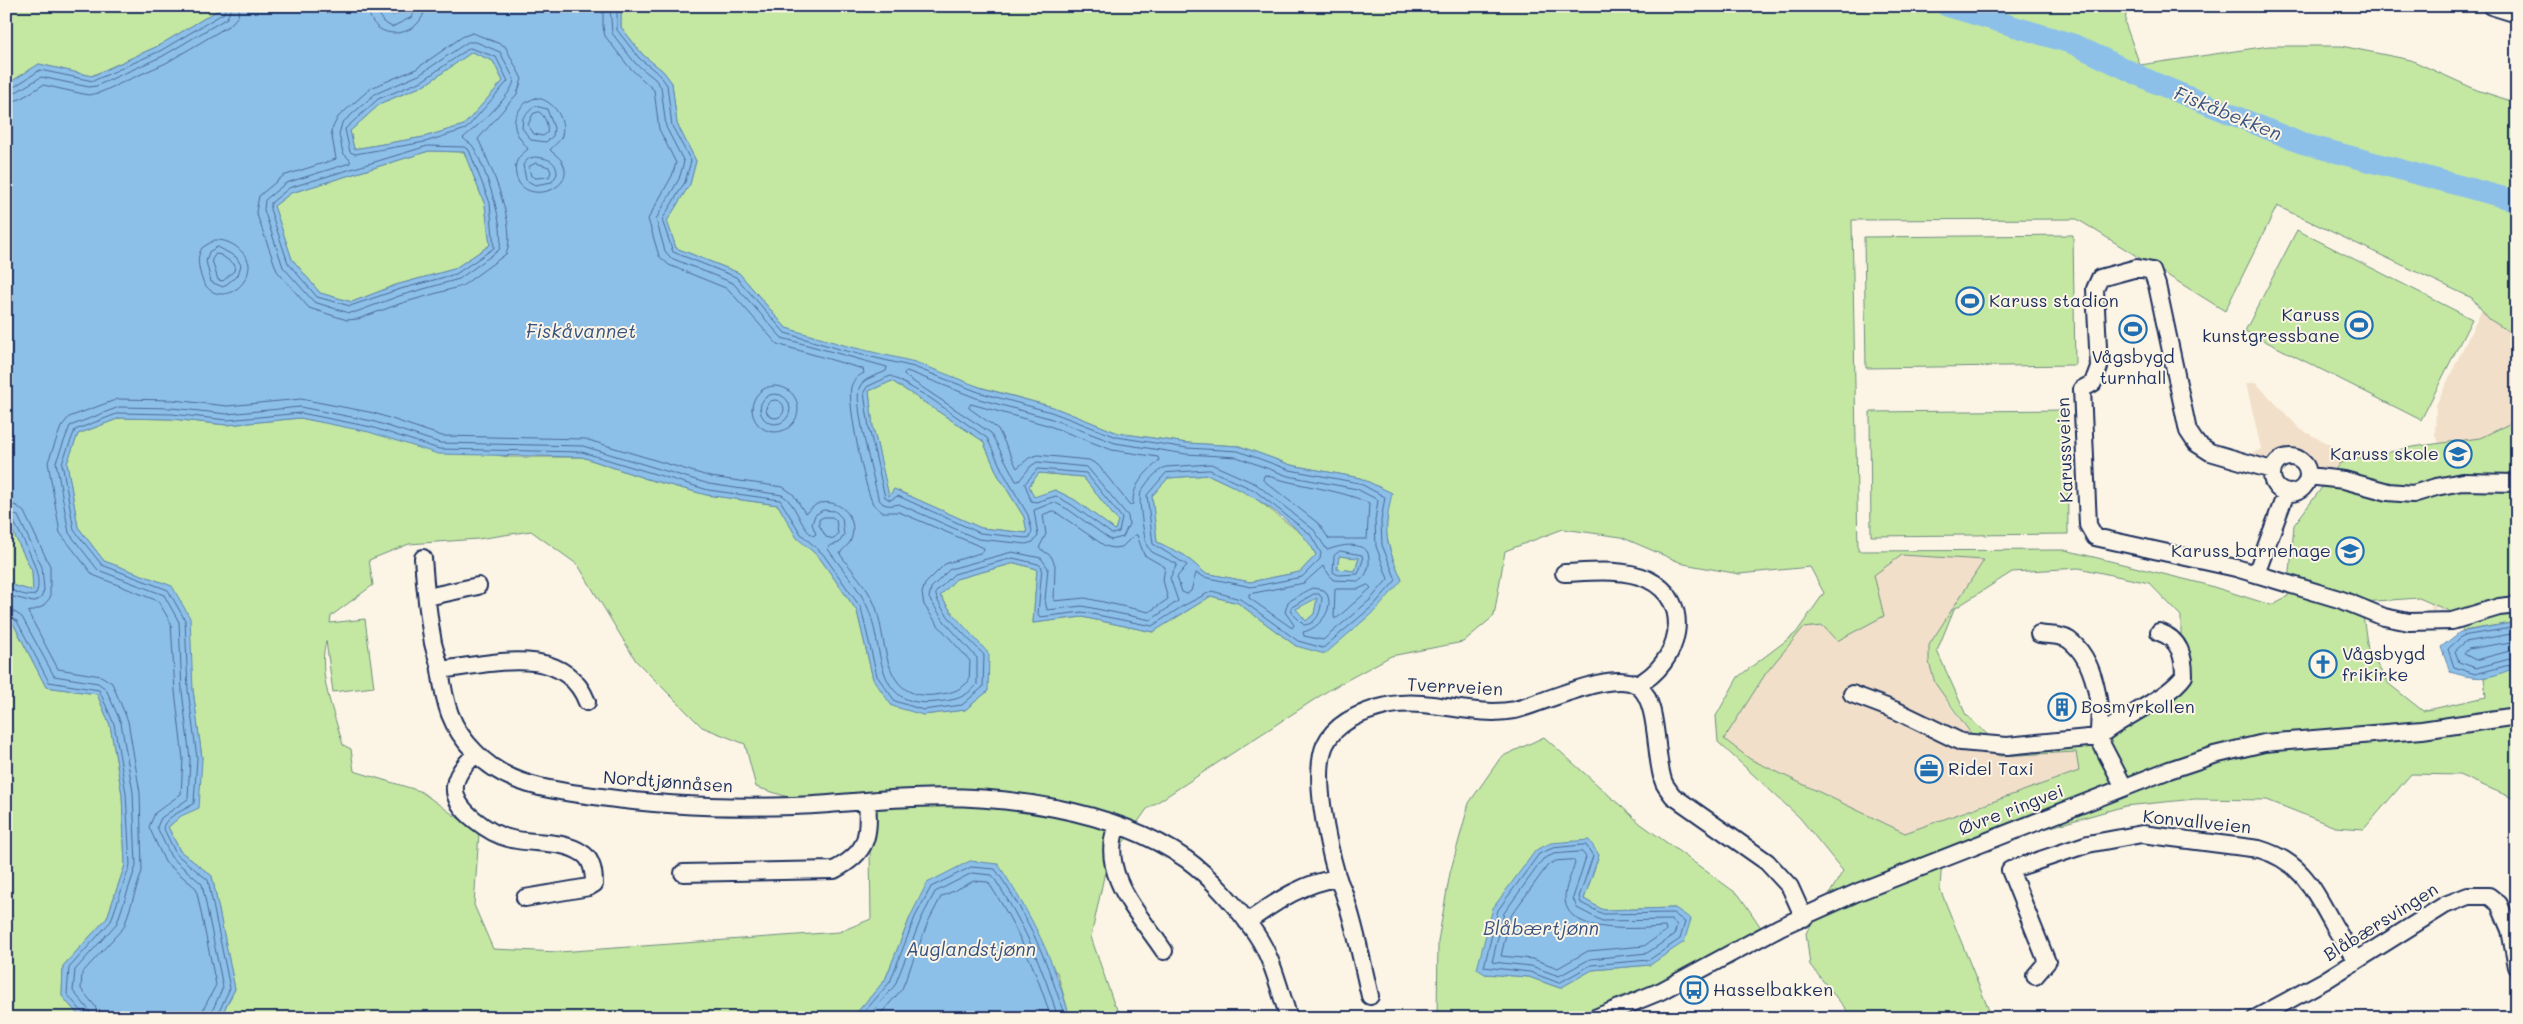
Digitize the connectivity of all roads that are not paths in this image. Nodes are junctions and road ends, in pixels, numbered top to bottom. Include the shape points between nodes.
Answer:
1 (2491, 6) edge
2 (2517, 14) edge
3 (2272, 470) junction
4 (2308, 476) junction
5 (2517, 483) edge
6 (2286, 493) junction
7 (423, 558) dead end
8 (1564, 573) dead end
9 (2256, 574) junction
10 (478, 586) dead end
11 (427, 596) junction
12 (2517, 605) edge
13 (2159, 632) dead end
14 (2039, 634) dead end
15 (440, 670) junction
16 (1637, 685) junction
17 (1852, 694) dead end
18 (587, 702) dead end
19 (2517, 707) edge
20 (2517, 716) edge
21 (2466, 723) junction
22 (2098, 737) junction
23 (476, 754) junction
24 (2124, 787) junction
25 (867, 801) junction
26 (1116, 825) junction
27 (683, 873) dead end
28 (1338, 878) junction
29 (525, 898) dead end
30 (1804, 918) junction
31 (1247, 922) junction
32 (1164, 951) dead end
33 (2356, 961) junction
34 (2517, 967) edge
35 (2035, 976) dead end
36 (1370, 996) dead end
37 (1289, 1018) edge
38 (1595, 1018) edge
39 (2256, 1018) edge

1 - 2 street
3 - 4 street via 2279,460 2296,458 2305,465
3 - 6 street via 2276,487
3 - 9 street, Karussveien via 2210,452 2192,438 2152,271 2137,268 2100,278 2095,289 2099,367 2093,383 2082,389 2088,525 2095,537 2101,540 2119,541
4 - 5 street via 2344,480 2404,494 2462,482
4 - 6 street via 2299,491
6 - 9 street
7 - 11 street, Nordtjønnåsen
8 - 16 street via 1640,576 1667,596 1676,618 1672,653 1655,674
9 - 12 street, Karussveien via 2342,600 2384,617 2414,623 2462,619 2498,607
10 - 11 street
11 - 15 street, Nordtjønnåsen
13 - 22 street via 2180,648 2184,676 2173,688
14 - 22 street via 2068,639 2085,660 2096,696 2100,723
15 - 18 street via 492,662 532,661 571,678 579,685
15 - 23 street, Nordtjønnåsen via 447,710
16 - 28 street, Tverrveien via 1627,682 1598,684 1522,708 1490,712 1404,703 1373,710 1346,722 1326,745 1322,759 1324,812
16 - 30 street via 1645,693 1652,715 1664,783 1672,796 1767,862 1790,888
17 - 22 street via 1897,711 1961,742 2006,746
19 - 21 street, Øvre ringvei
20 - 21 street, Øvre ringvei
21 - 24 street, Øvre ringvei via 2422,730 2264,743 2214,755
22 - 24 street
23 - 25 street, Nordtjønnåsen via 505,773 539,788 614,799 731,808
23 - 29 street via 462,767 455,783 458,803 467,813 494,834 574,849 591,862 594,884 589,887
24 - 30 street, Øvre ringvei via 1913,869
25 - 26 street, Nordtjønnåsen via 963,797 1069,810
25 - 27 street via 867,832 861,851 834,870
26 - 31 street, Nordtjønnåsen via 1187,859
26 - 32 street via 1111,854 1116,878
28 - 31 street via 1295,890
28 - 36 street, Tverrveien
30 - 38 street, Øvre ringvei via 1780,927 1661,991
31 - 37 street, Nordtjønnåsen via 1268,956
33 - 34 street, Blåbærsvingen via 2445,905 2480,894 2499,904 2506,916
33 - 35 street, Konvallveien via 2309,883 2288,861 2259,849 2142,834 2088,844 2010,870 2047,962
33 - 39 street, Blåbærsvingen

